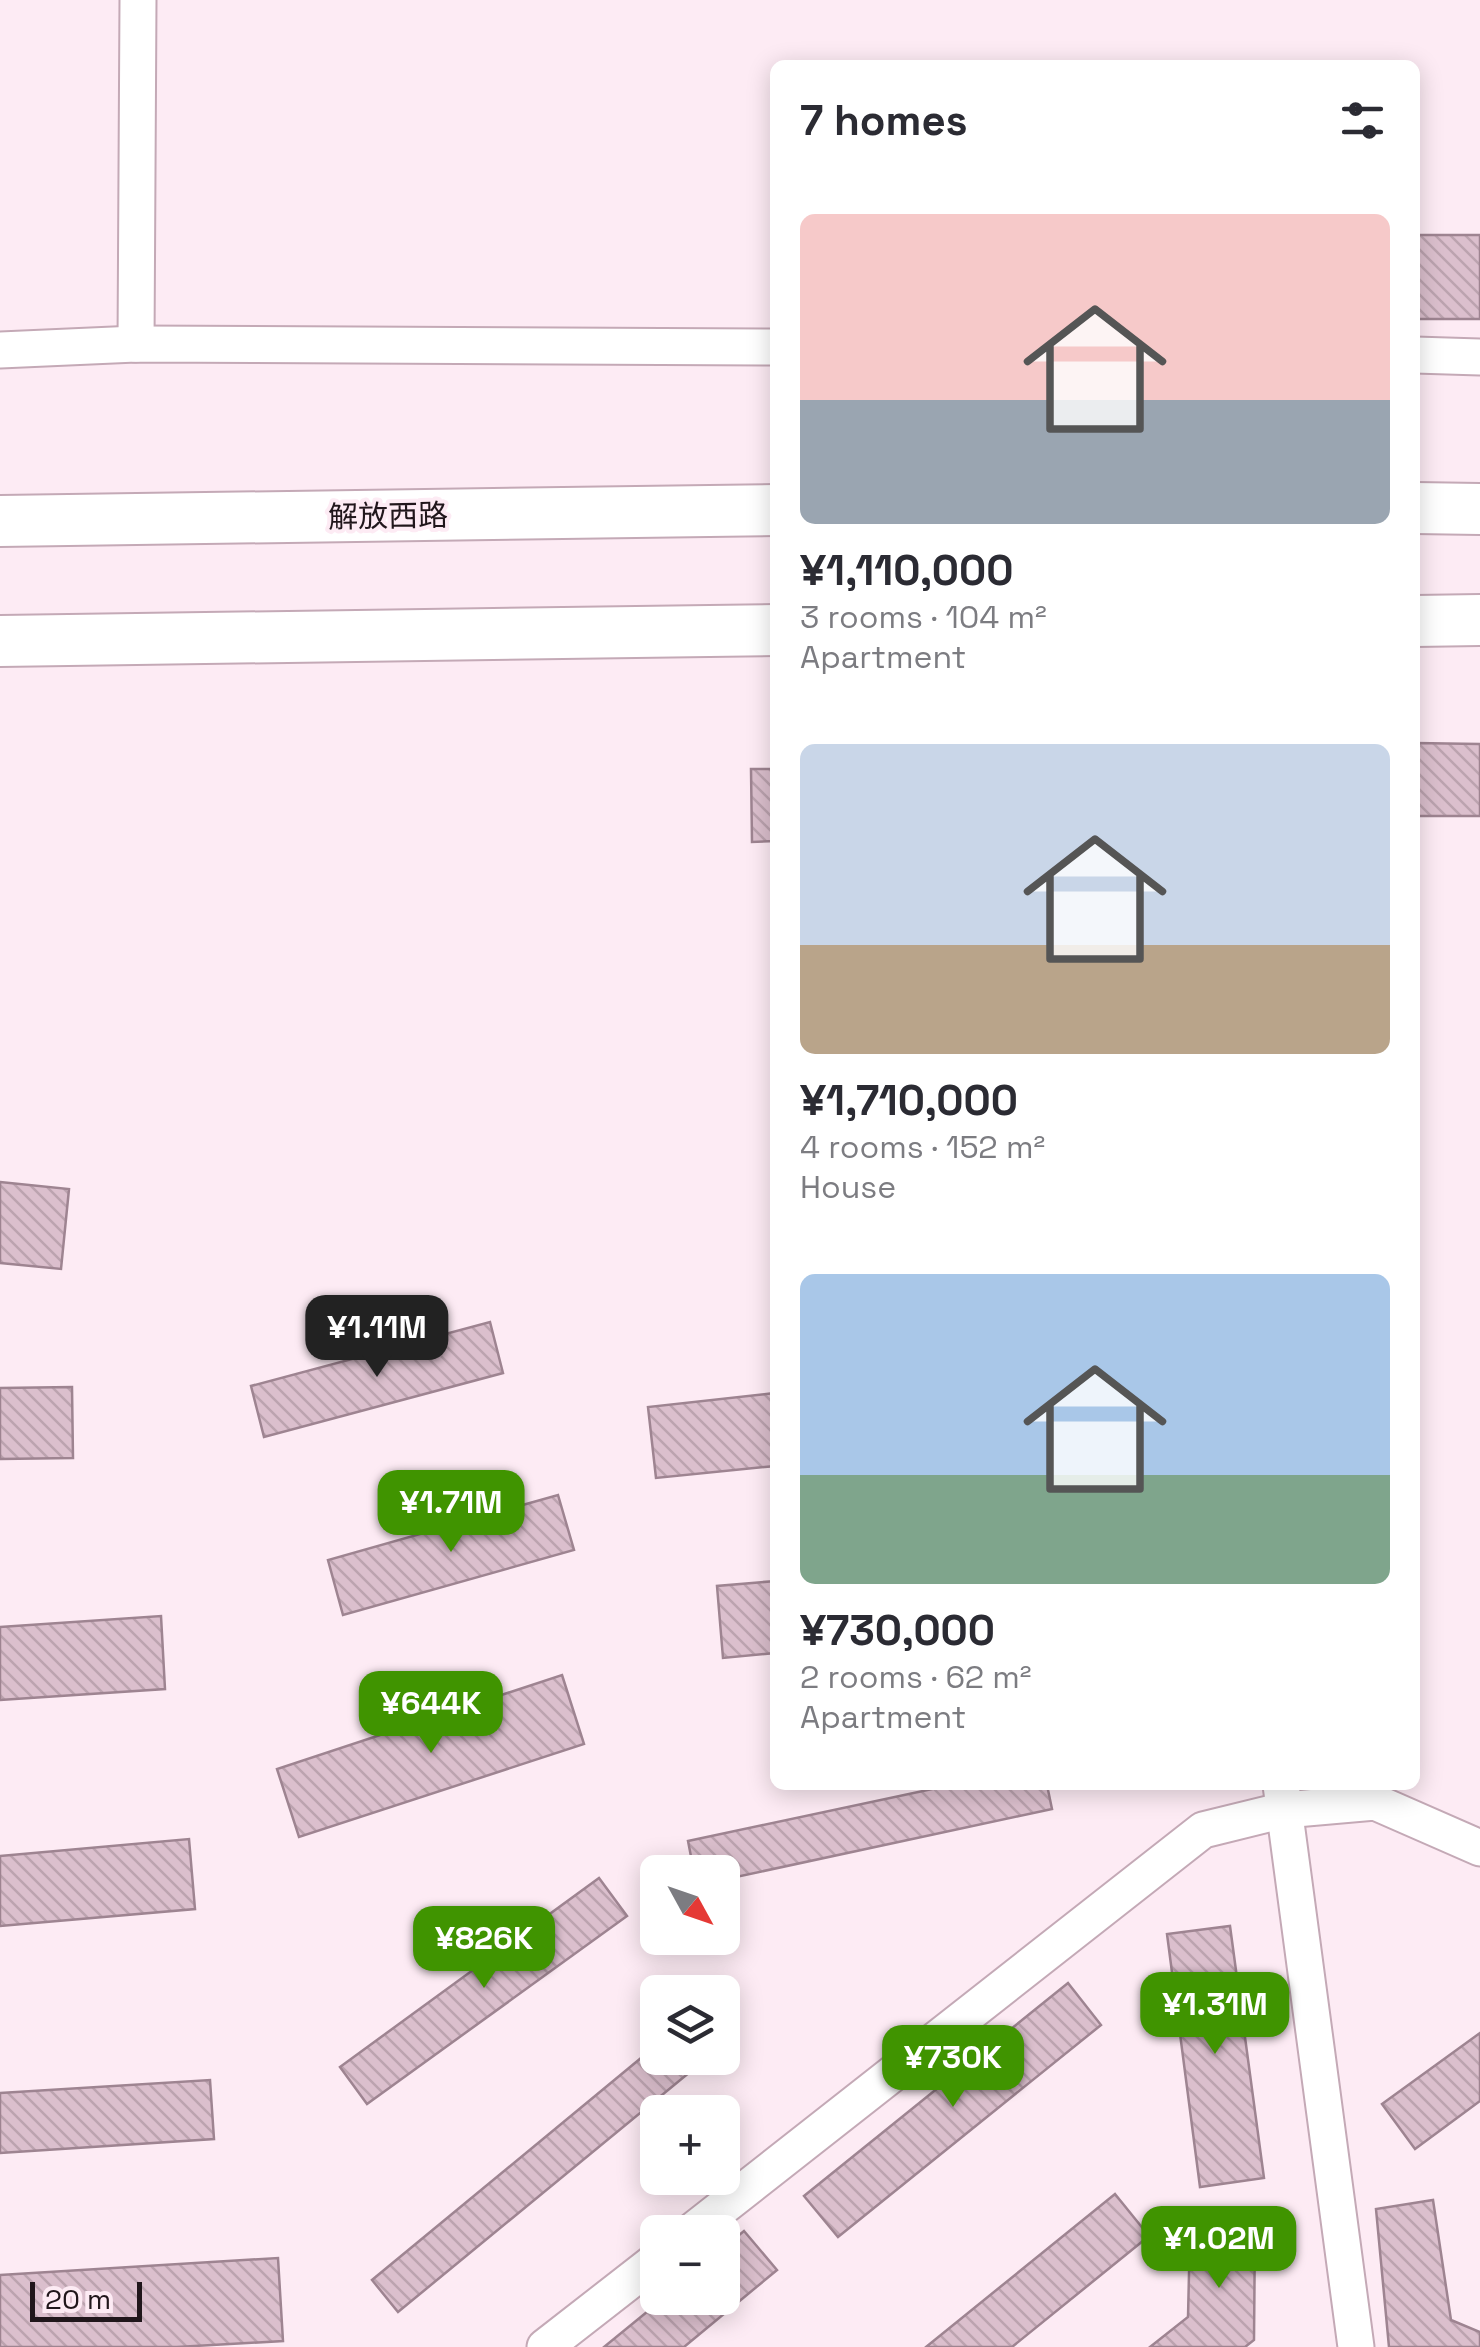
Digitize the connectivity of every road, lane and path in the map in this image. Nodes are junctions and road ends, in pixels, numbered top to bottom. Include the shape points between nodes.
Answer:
1 (138, 0) edge
2 (136, 344) junction
3 (770, 347) edge
4 (0, 350) edge
5 (1420, 355) edge
6 (1480, 357) edge
7 (1420, 508) edge
8 (1480, 509) edge
9 (770, 510) edge
10 (0, 521) edge
11 (1480, 620) edge
12 (1420, 621) edge
13 (770, 630) edge
14 (0, 641) edge
15 (1283, 1797) edge
16 (1480, 1848) edge
17 (713, 2215) edge
18 (640, 2272) edge
19 (545, 2347) edge
20 (1356, 2347) edge

1 - 2 street
2 - 3 street
2 - 4 street
5 - 6 street
7 - 8 main road
9 - 10 main road, 解放西路
11 - 12 main road
13 - 14 main road
15 - 16 street via 1375,1802
15 - 17 street via 1203,1830
15 - 20 street
18 - 19 street

